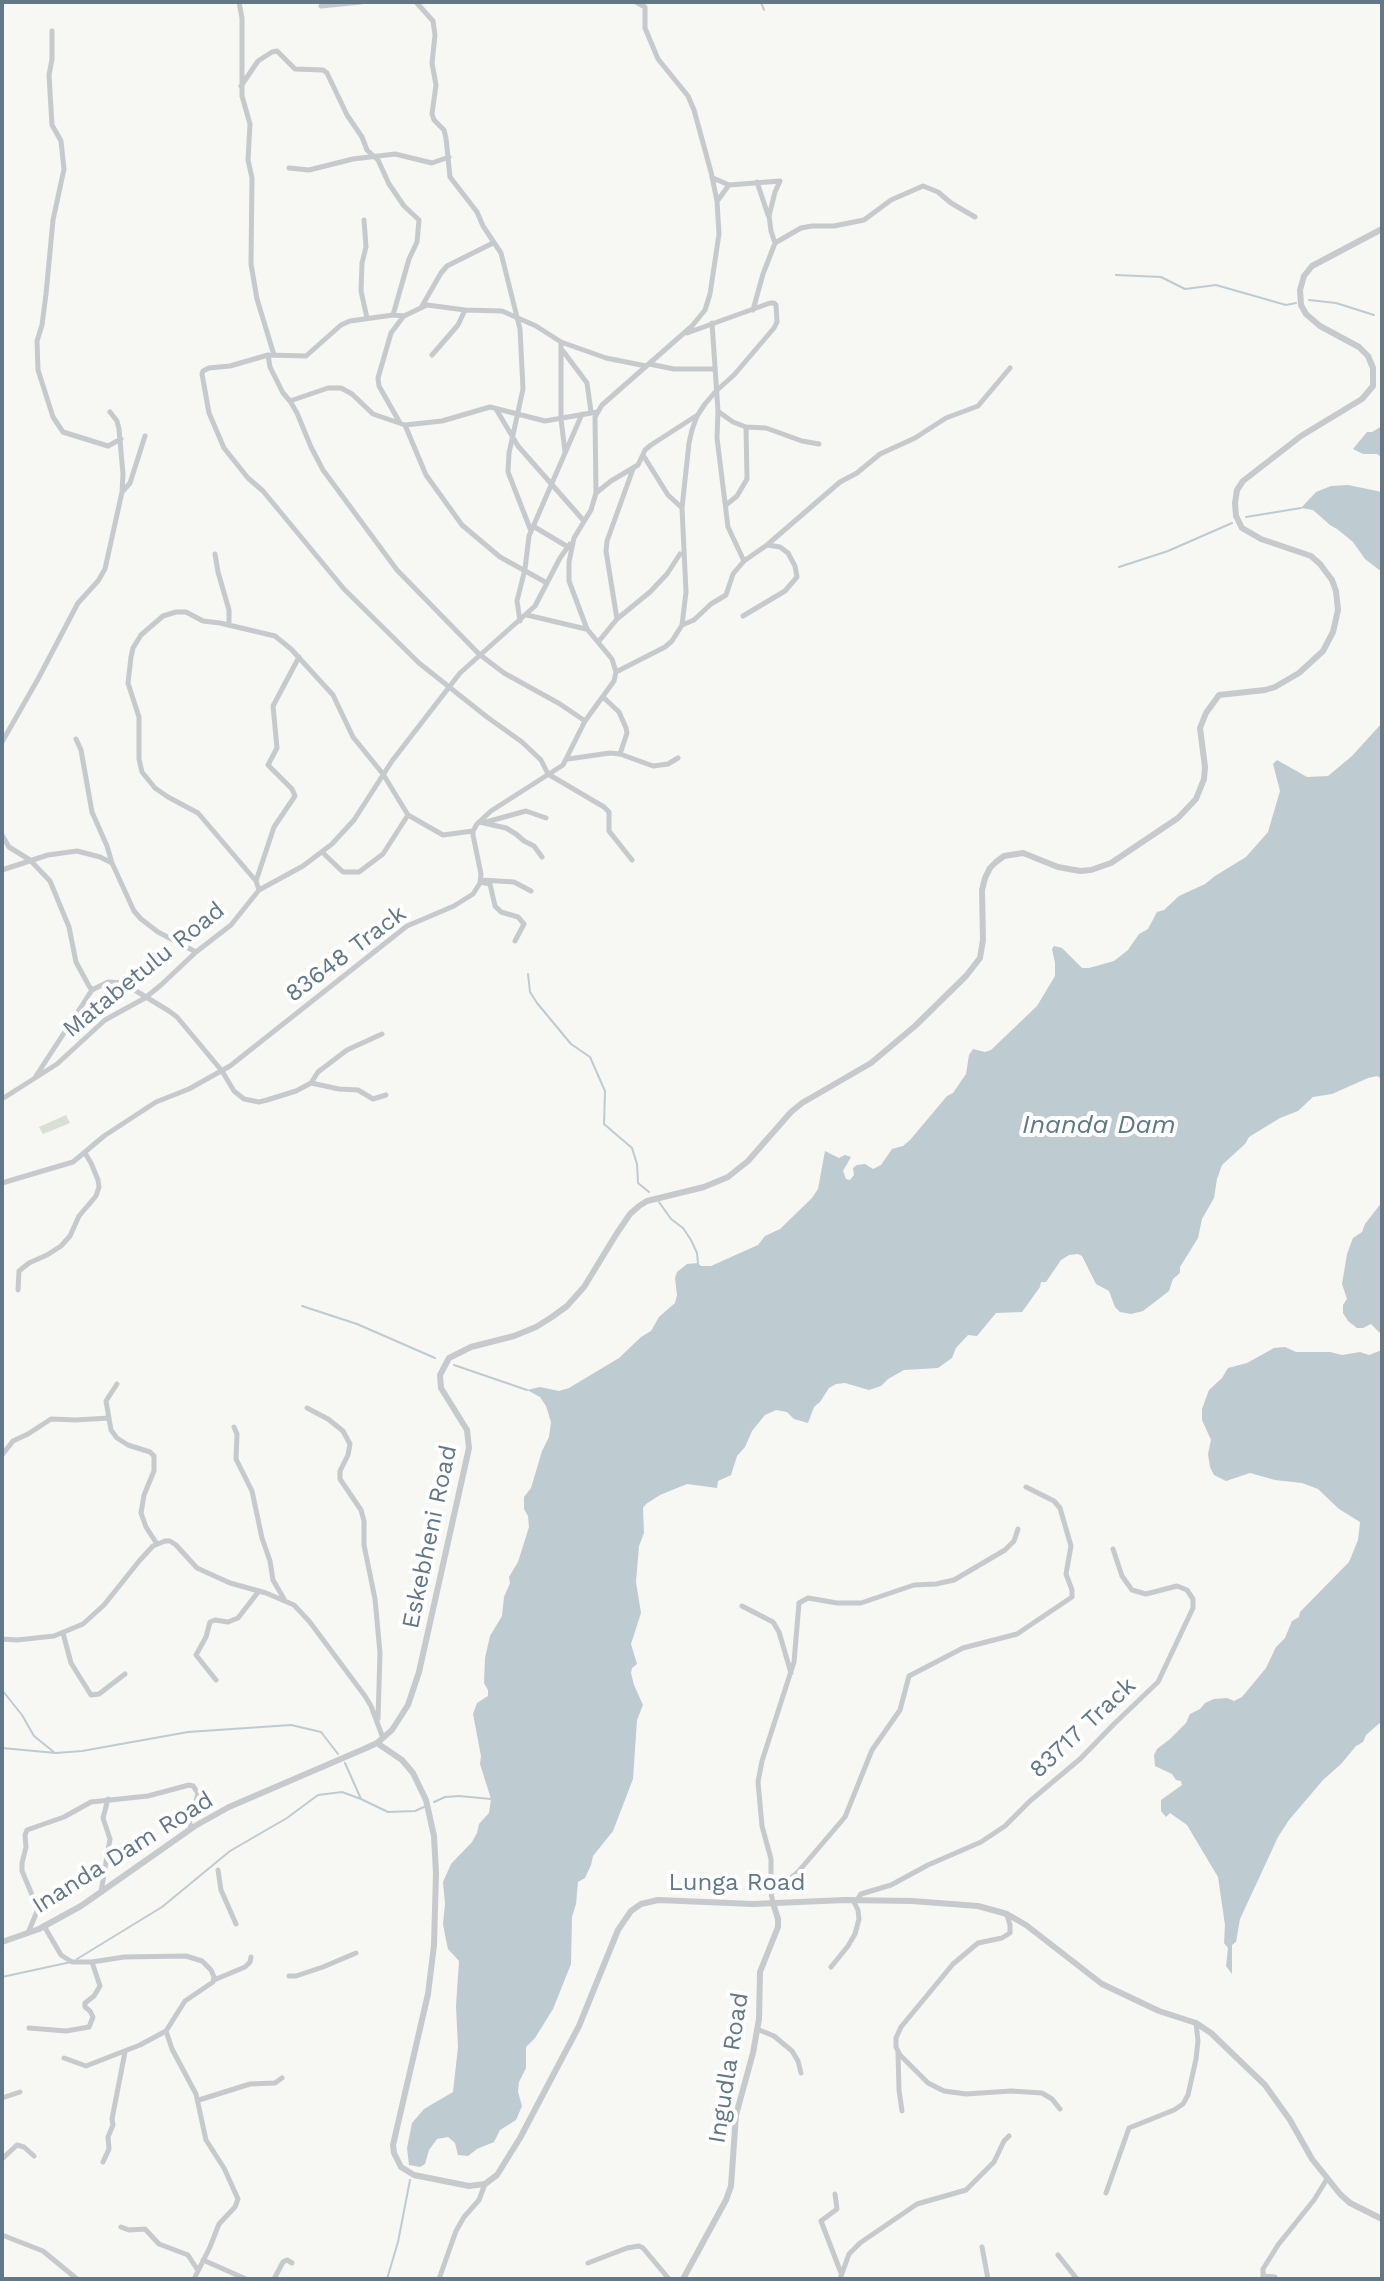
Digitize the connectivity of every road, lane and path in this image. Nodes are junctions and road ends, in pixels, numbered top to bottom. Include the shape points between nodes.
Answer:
1 (239, 2) edge
2 (361, 2) edge
3 (416, 2) edge
4 (636, 2) edge
5 (321, 6) dead end
6 (52, 31) dead end
7 (241, 86) junction
8 (373, 157) junction
9 (449, 157) junction
10 (289, 168) dead end
11 (712, 178) junction
12 (757, 182) junction
13 (729, 185) junction
14 (717, 201) junction
15 (769, 216) junction
16 (975, 217) dead end
17 (364, 220) dead end
18 (1382, 229) edge
19 (493, 243) junction
20 (775, 243) junction
21 (422, 306) junction
22 (465, 310) junction
23 (753, 310) junction
24 (393, 315) junction
25 (404, 316) junction
26 (515, 316) junction
27 (367, 318) junction
28 (712, 323) junction
29 (684, 334) junction
30 (561, 342) junction
31 (562, 350) junction
32 (271, 355) junction
33 (432, 355) dead end
34 (648, 365) junction
35 (1010, 368) dead end
36 (715, 369) junction
37 (716, 391) junction
38 (290, 401) junction
39 (495, 407) junction
40 (718, 411) junction
41 (110, 412) dead end
42 (594, 412) junction
43 (519, 413) junction
44 (582, 413) junction
45 (697, 416) junction
46 (561, 419) junction
47 (403, 424) junction
48 (746, 427) junction
49 (145, 436) dead end
50 (121, 439) junction
51 (513, 439) junction
52 (819, 444) dead end
53 (565, 452) junction
54 (643, 455) junction
55 (633, 469) junction
56 (552, 485) junction
57 (122, 492) junction
58 (596, 493) junction
59 (726, 505) junction
60 (682, 508) junction
61 (584, 521) junction
62 (532, 529) junction
63 (574, 538) junction
64 (683, 545) junction
65 (767, 545) junction
66 (568, 547) junction
67 (215, 554) dead end
68 (744, 561) junction
69 (525, 569) junction
70 (547, 583) junction
71 (527, 615) junction
72 (743, 616) dead end
73 (617, 619) junction
74 (520, 621) junction
75 (229, 625) junction
76 (682, 625) junction
77 (587, 629) junction
78 (599, 641) junction
79 (479, 654) junction
80 (299, 657) junction
81 (616, 672) junction
82 (449, 687) junction
83 (603, 697) junction
84 (585, 721) junction
85 (76, 739) dead end
86 (2, 742) edge
87 (620, 754) junction
88 (678, 758) dead end
89 (567, 759) junction
90 (383, 774) junction
91 (548, 774) junction
92 (408, 815) junction
93 (546, 818) dead end
94 (479, 823) junction
95 (473, 831) junction
96 (2, 835) edge
97 (322, 852) junction
98 (542, 857) dead end
99 (30, 860) junction
100 (632, 860) dead end
101 (112, 863) junction
102 (2, 870) edge
103 (256, 881) junction
104 (480, 881) junction
105 (259, 890) junction
106 (531, 891) dead end
107 (515, 941) dead end
108 (196, 952) junction
109 (92, 990) junction
110 (145, 998) junction
111 (382, 1034) dead end
112 (222, 1071) junction
113 (33, 1081) junction
114 (311, 1083) junction
115 (386, 1095) dead end
116 (2, 1099) edge
117 (85, 1153) junction
118 (2, 1183) edge
119 (18, 1290) dead end
120 (117, 1384) dead end
121 (307, 1408) dead end
122 (109, 1418) junction
123 (234, 1427) dead end
124 (2, 1455) edge
125 (1026, 1487) dead end
126 (1018, 1529) dead end
127 (157, 1544) junction
128 (1113, 1549) dead end
129 (259, 1591) junction
130 (284, 1600) junction
131 (742, 1606) dead end
132 (63, 1633) junction
133 (2, 1639) edge
134 (125, 1674) dead end
135 (791, 1674) junction
136 (216, 1680) dead end
137 (378, 1724) junction
138 (392, 1730) joint
139 (380, 1740) junction
140 (108, 1799) junction
141 (191, 1829) junction
142 (218, 1870) dead end
143 (772, 1887) junction
144 (101, 1893) junction
145 (855, 1900) junction
146 (773, 1903) junction
147 (1007, 1914) junction
148 (236, 1924) dead end
149 (44, 1926) junction
150 (28, 1933) junction
151 (2, 1942) edge
152 (356, 1953) dead end
153 (251, 1957) dead end
154 (92, 1962) junction
155 (831, 1967) dead end
156 (289, 1976) dead end
157 (214, 1980) junction
158 (1196, 2023) junction
159 (29, 2028) dead end
160 (757, 2029) junction
161 (166, 2031) junction
162 (125, 2051) junction
163 (898, 2051) junction
164 (64, 2058) dead end
165 (801, 2073) dead end
166 (282, 2078) dead end
167 (20, 2092) dead end
168 (2, 2098) edge
169 (198, 2100) junction
170 (1060, 2109) dead end
171 (902, 2111) dead end
172 (1009, 2136) dead end
173 (34, 2156) dead end
174 (2, 2159) edge
175 (103, 2162) dead end
176 (1327, 2179) junction
177 (485, 2184) junction
178 (1106, 2193) dead end
179 (835, 2194) dead end
180 (1382, 2219) edge
181 (121, 2227) dead end
182 (2, 2235) edge
183 (982, 2247) dead end
184 (1058, 2255) dead end
185 (203, 2260) junction
186 (292, 2263) dead end
187 (588, 2263) dead end
188 (198, 2270) junction
189 (840, 2277) edge
190 (1275, 2277) edge
191 (77, 2279) edge
192 (194, 2279) edge
193 (246, 2279) edge
194 (274, 2279) edge
195 (439, 2279) edge
196 (669, 2279) edge
197 (683, 2279) edge
198 (988, 2279) edge
199 (1077, 2279) edge

1 - 7 street
2 - 5 street
3 - 9 street via 433,21 432,114 444,130
4 - 11 street via 645,7 646,32 658,59 688,96
6 - 50 street via 52,125 61,141 64,169 37,341 38,370 63,432 108,446
7 - 8 street via 258,61 272,52 295,69 323,70
7 - 32 street via 250,124 251,264
8 - 9 street via 399,154 432,163
8 - 10 street via 309,170
8 - 24 street via 419,220
9 - 19 street via 450,177
11 - 13 street
11 - 14 street
12 - 13 street
12 - 15 street
12 - 15 street via 781,182
13 - 14 street
14 - 29 street via 719,234 710,294 705,310
15 - 20 street
16 - 20 street via 920,186 864,220 805,227
17 - 27 street via 361,291
18 - 138 street, Eskebheni Road via 1312,266 1300,290 1306,314 1371,360 1370,392 1263,464 1240,484 1235,503 1242,528 1311,556 1332,580 1338,610 1323,651 1275,687 1219,695 1200,728 1205,767 1196,799 1178,818 1121,856 1080,871 1023,853 996,862 982,890 980,958 915,1026 871,1063 802,1103 728,1177 639,1206 584,1287 552,1317 449,1358 440,1375 441,1388 467,1430 469,1448 416,1681
19 - 21 street via 447,266
19 - 26 street via 508,273
20 - 23 street
21 - 22 street
21 - 25 street
22 - 26 street
22 - 33 street
23 - 28 street
23 - 37 street via 775,303 775,326
24 - 25 street
24 - 27 street
25 - 47 street via 391,333 378,378
26 - 30 street
26 - 43 street via 523,364
27 - 32 street via 341,325 306,356
28 - 29 street
28 - 36 street
29 - 34 street
30 - 31 street
30 - 34 street
31 - 42 street via 587,383
31 - 46 street
32 - 38 street via 270,367
32 - 82 street via 203,371 209,413 224,448 344,589
34 - 36 street
34 - 42 street
35 - 65 street via 978,406 880,454
36 - 37 street
37 - 40 street
37 - 45 street
38 - 47 street via 341,388 373,414
38 - 79 street via 323,470 377,545
39 - 43 street
39 - 47 street via 442,421
39 - 51 street
40 - 48 street
40 - 59 street
41 - 50 street
42 - 44 street
42 - 58 street
43 - 46 street via 545,421
43 - 51 street
44 - 46 street
44 - 53 street
45 - 54 street
45 - 60 street
46 - 53 street
47 - 69 street via 426,475 462,525 500,557
48 - 52 street
48 - 59 street via 747,479
49 - 57 street
50 - 57 street
51 - 56 street
51 - 62 street via 508,472
53 - 56 street
54 - 55 street
54 - 60 street
55 - 58 street
55 - 73 street via 607,541
56 - 61 street
56 - 62 street
57 - 86 street via 102,575 78,603
58 - 61 street
59 - 68 street via 728,527
60 - 64 street
61 - 63 street
62 - 66 street
62 - 69 street
63 - 66 street, Matabetulu Road
63 - 77 street via 569,581
64 - 73 street via 667,574
64 - 76 street
65 - 68 street
65 - 72 street via 788,553 797,577 785,591
66 - 70 street, Matabetulu Road
67 - 75 street
68 - 76 street via 726,595
69 - 70 street
69 - 74 street via 517,601
70 - 71 street, Matabetulu Road
71 - 74 street, Matabetulu Road
71 - 77 street
73 - 78 street
74 - 79 street, Matabetulu Road
75 - 80 street via 270,634
75 - 103 street via 186,612 163,616 136,643 128,683 139,717 143,775 198,813
76 - 81 street via 665,647
77 - 78 street
78 - 81 street
79 - 82 street, Matabetulu Road
79 - 84 street
80 - 90 street via 333,695 353,737
80 - 103 street via 273,706 277,748 268,765 295,796 274,827
81 - 83 street
82 - 90 street, Matabetulu Road
82 - 91 street via 522,742
83 - 84 street
83 - 87 street via 626,728
84 - 89 street
85 - 101 street via 92,812
87 - 88 street via 653,766
87 - 89 street
89 - 91 street
90 - 92 street
90 - 97 street, Matabetulu Road via 354,820
91 - 94 street
91 - 100 street via 609,812 609,831
92 - 95 street via 443,835
92 - 97 street via 383,854 359,872 343,872
93 - 94 street via 526,811
94 - 95 street
94 - 98 street via 506,828
95 - 104 street
96 - 99 street via 9,847
97 - 105 street, Matabetulu Road
99 - 101 street via 77,851
99 - 102 street
99 - 109 street via 50,881 69,927 76,962
101 - 108 street via 141,919
103 - 105 street
104 - 106 street via 514,882
104 - 107 street via 490,884 501,912 524,924
104 - 112 street, 83648 Track via 462,902 407,926
105 - 108 street, Matabetulu Road via 231,925
108 - 110 street, Matabetulu Road
109 - 110 street via 108,982 123,983
109 - 113 street
110 - 112 street via 177,1017
110 - 113 street, Matabetulu Road via 105,1020
111 - 114 street via 347,1050
112 - 114 street via 234,1091 259,1102
112 - 117 street, 83648 Track via 156,1102
113 - 116 street, Matabetulu Road
114 - 115 street via 358,1090 373,1099
117 - 118 street, 83648 Track via 66,1166
117 - 119 street via 98,1180 96,1196 61,1246 19,1271
120 - 122 street via 106,1401
121 - 137 street via 343,1431 350,1444 340,1479 364,1521 380,1653
122 - 124 street via 51,1419 13,1441
122 - 127 street via 117,1438 154,1456 141,1513
123 - 130 street via 238,1465 254,1497 273,1580
125 - 143 street via 1060,1508 1071,1546 1066,1574 1072,1597 1017,1634 963,1648 909,1676 900,1710 872,1750 845,1817 798,1872
126 - 135 street via 1005,1550 954,1580 914,1585 861,1603 804,1599 798,1605
127 - 129 street via 170,1541 197,1568
127 - 132 street via 95,1615
128 - 145 street, 83717 Track via 1132,1590 1146,1594 1181,1587 1194,1603 1158,1682 1005,1826
129 - 130 street
129 - 136 street via 238,1618 210,1622 196,1655
130 - 137 street via 314,1627 365,1696
131 - 135 street via 773,1622
132 - 133 street
132 - 134 street via 71,1663 91,1695
135 - 143 street via 758,1782
137 - 139 street
138 - 139 street, Inanda Dam Road
139 - 141 street, Inanda Dam Road
139 - 177 street via 402,1760 426,1800 436,1873 428,1994 394,2153 401,2167 414,2175 452,2184
140 - 141 street via 193,1786 198,1795 188,1814
140 - 144 street via 103,1818 110,1839
140 - 150 street via 26,1831 22,1871 38,1909
141 - 144 street, Inanda Dam Road
142 - 148 street
143 - 146 street
144 - 149 street, Inanda Dam Road
145 - 146 street, Lunga Road
145 - 147 street, Lunga Road via 954,1903
145 - 155 street via 855,1934
146 - 160 street, Ingudla Road via 778,1927 760,1972
146 - 177 street, Lunga Road via 658,1900 631,1911 524,2131 497,2175
147 - 158 street, Lunga Road via 1111,1989
147 - 163 street via 1010,1933 978,1943 953,1964 901,2027
149 - 150 street, Inanda Dam Road
149 - 154 street via 64,1958
150 - 151 street, Inanda Dam Road
152 - 156 street
153 - 157 street via 245,1967
154 - 157 street via 193,1956 211,1970
154 - 159 street via 100,1986 85,2003 93,2017 89,2027
157 - 161 street via 185,2001
158 - 176 street, Lunga Road via 1265,2085
158 - 178 street via 1188,2095 1174,2110 1129,2128
160 - 165 street via 792,2051
160 - 197 street, Ingudla Road via 736,2115 729,2192
161 - 162 street
161 - 169 street
162 - 164 street via 86,2066
162 - 175 street
163 - 170 street via 928,2083 944,2091 1042,2093
163 - 171 street
166 - 169 street
167 - 168 street
169 - 185 street via 206,2140 238,2199 219,2224
172 - 189 street via 988,2170 966,2190 909,2208 855,2247
173 - 174 street via 17,2145
176 - 180 street, Lunga Road via 1350,2203
176 - 190 street via 1263,2269 1263,2276
177 - 195 street via 456,2231
179 - 189 street via 837,2209 821,2221
181 - 188 street via 145,2229 159,2244 188,2255
182 - 191 street via 43,2251
183 - 198 street
184 - 199 street
185 - 188 street
185 - 193 street
186 - 194 street via 283,2262
187 - 196 street via 639,2246
188 - 192 street

